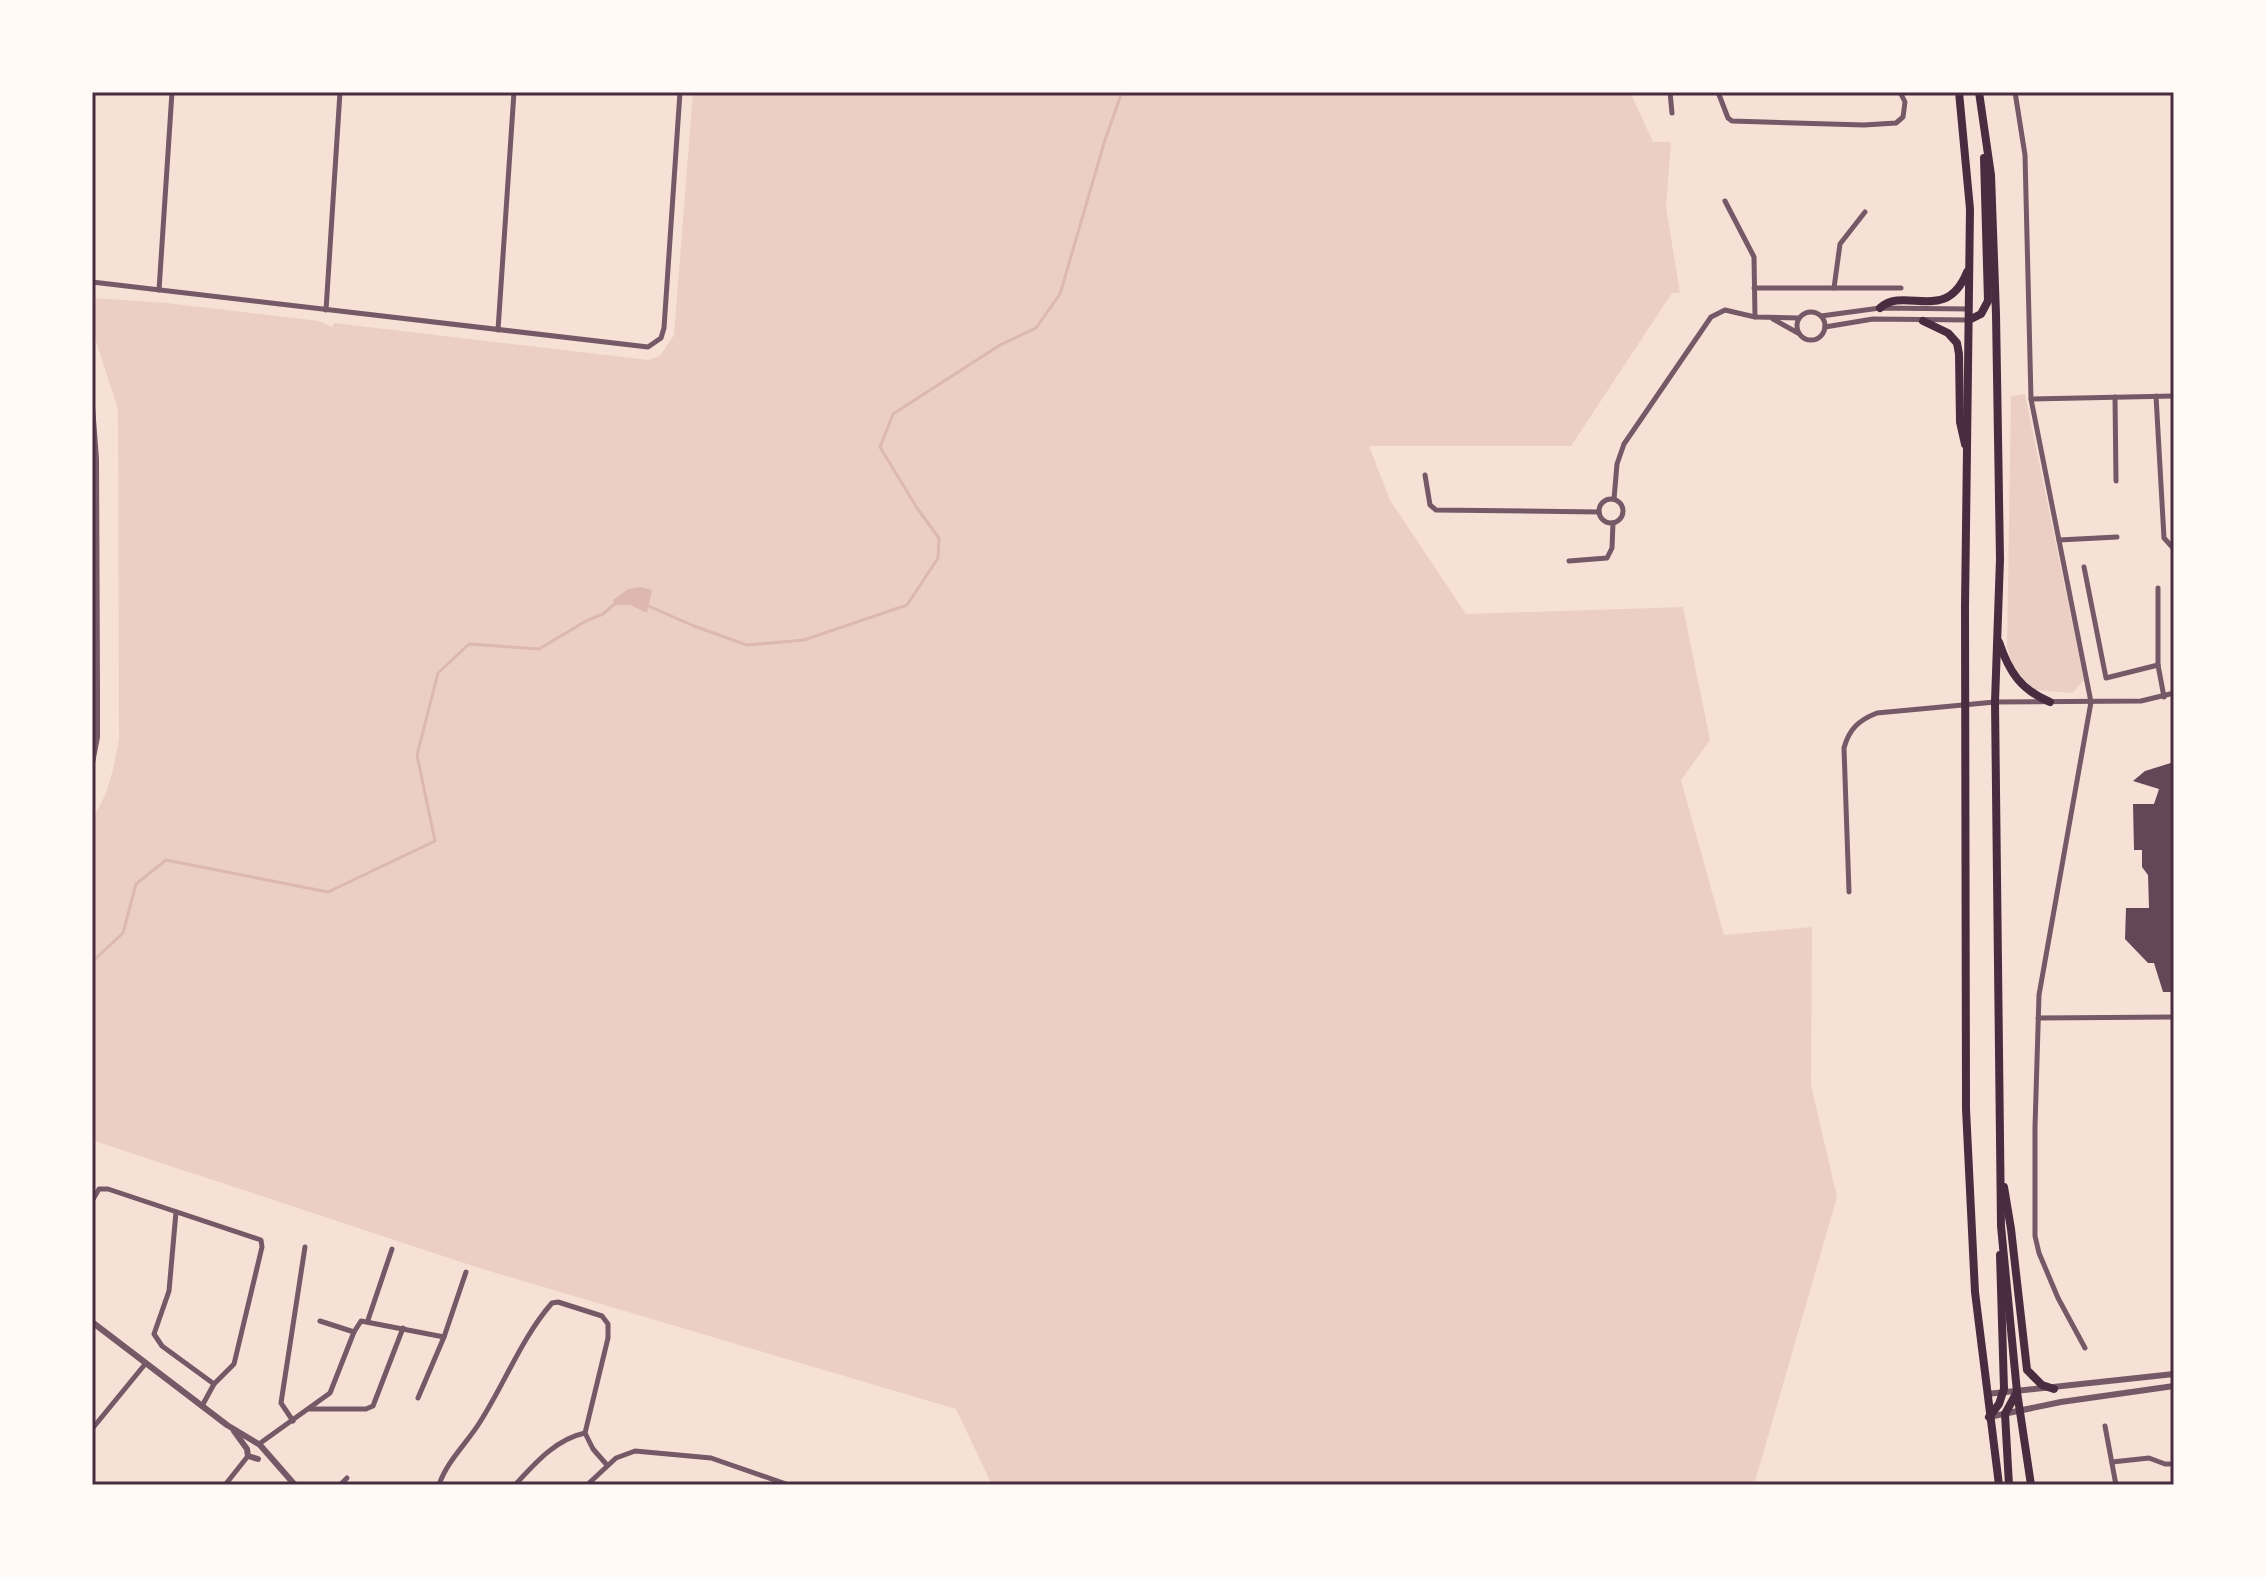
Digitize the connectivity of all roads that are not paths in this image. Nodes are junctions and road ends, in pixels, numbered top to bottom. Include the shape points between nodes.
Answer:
1 (172, 92) edge
2 (340, 92) edge
3 (514, 92) edge
4 (680, 92) edge
5 (1670, 92) edge
6 (1718, 92) edge
7 (1900, 92) edge
8 (1959, 92) edge
9 (1979, 92) edge
10 (2015, 92) edge
11 (1672, 113) dead end
12 (1982, 117) junction
13 (1725, 201) dead end
14 (1865, 212) dead end
15 (1968, 270) junction
16 (92, 282) edge
17 (1754, 288) junction
18 (1834, 288) junction
19 (1901, 288) dead end
20 (159, 290) junction
21 (1880, 308) junction
22 (1969, 309) junction
23 (326, 310) junction
24 (1984, 310) junction
25 (1821, 316) junction
26 (1755, 317) junction
27 (1772, 318) junction
28 (1799, 318) junction
29 (1969, 320) junction
30 (1923, 321) junction
31 (1825, 327) junction
32 (498, 330) junction
33 (1798, 333) junction
34 (1996, 342) junction
35 (2156, 396) junction
36 (2174, 396) edge
37 (2115, 397) junction
38 (2031, 399) junction
39 (92, 406) edge
40 (1968, 460) junction
41 (1425, 475) dead end
42 (2116, 481) dead end
43 (1614, 499) junction
44 (1599, 512) junction
45 (1613, 523) junction
46 (2117, 537) dead end
47 (2059, 540) junction
48 (2174, 549) edge
49 (1569, 561) dead end
50 (94, 562) edge
51 (2084, 567) dead end
52 (2158, 588) dead end
53 (94, 597) edge
54 (1997, 634) junction
55 (2158, 665) junction
56 (94, 688) edge
57 (2174, 693) edge
58 (2164, 697) junction
59 (1995, 702) junction
60 (2050, 702) junction
61 (2091, 702) junction
62 (1966, 703) junction
63 (92, 763) edge
64 (1849, 892) dead end
65 (2174, 1017) edge
66 (2038, 1018) junction
67 (1999, 1154) junction
68 (92, 1201) edge
69 (176, 1212) junction
70 (2001, 1226) junction
71 (305, 1247) dead end
72 (392, 1249) dead end
73 (466, 1272) dead end
74 (368, 1320) junction
75 (320, 1321) dead end
76 (92, 1322) edge
77 (403, 1328) junction
78 (354, 1332) junction
79 (444, 1337) junction
80 (2085, 1348) dead end
81 (146, 1363) junction
82 (2174, 1374) edge
83 (214, 1384) junction
84 (2174, 1386) edge
85 (2054, 1389) junction
86 (2017, 1392) junction
87 (1986, 1394) junction
88 (2003, 1394) junction
89 (418, 1398) dead end
90 (202, 1406) junction
91 (309, 1409) junction
92 (2020, 1410) junction
93 (2005, 1414) junction
94 (1989, 1417) junction
95 (293, 1421) junction
96 (2105, 1426) dead end
97 (92, 1429) edge
98 (233, 1429) junction
99 (585, 1433) junction
100 (259, 1445) junction
101 (248, 1453) junction
102 (258, 1459) junction
103 (2112, 1462) junction
104 (2174, 1464) edge
105 (607, 1465) junction
106 (279, 1469) junction
107 (347, 1478) dead end
108 (225, 1485) edge
109 (295, 1485) edge
110 (340, 1485) edge
111 (439, 1485) edge
112 (515, 1485) edge
113 (587, 1485) edge
114 (789, 1485) edge
115 (1999, 1485) edge
116 (2009, 1485) edge
117 (2031, 1485) edge
118 (2116, 1485) edge

1 - 20 street
2 - 23 street
3 - 32 street
4 - 32 street via 661,338 641,347
5 - 11 street
6 - 7 street via 1732,121 1864,125 1896,123 1903,117
8 - 15 main road via 1970,209
9 - 12 main road
10 - 38 street via 2025,155
12 - 24 main road via 1989,284
12 - 34 main road via 1991,175
13 - 17 street via 1752,252
14 - 18 street via 1840,244
15 - 21 main road via 1959,288 1943,299 1885,303
15 - 22 main road
16 - 20 street
17 - 18 street
17 - 26 street
18 - 19 street
20 - 23 street
21 - 22 street
21 - 25 street
22 - 24 main road
22 - 29 main road
23 - 32 street
24 - 29 main road
24 - 34 main road via 1994,319
25 - 28 street via 1807,312
25 - 31 street
26 - 27 street
26 - 43 street via 1725,310 1703,325 1624,444
27 - 28 street
27 - 33 street
28 - 33 street
29 - 30 street
29 - 40 main road
30 - 31 street via 1873,319
30 - 40 main road via 1957,343 1960,422
31 - 33 street via 1812,340
34 - 54 main road
35 - 36 street
35 - 37 street
35 - 48 street via 2164,538
37 - 38 street
37 - 42 street
38 - 47 street
39 - 50 street
40 - 62 main road
41 - 44 street via 1430,505 1436,510
43 - 44 street via 1603,502
43 - 45 street via 1623,511
44 - 45 street
45 - 49 street via 1607,558
46 - 47 street
47 - 61 street
50 - 53 street
51 - 55 street via 2106,678
52 - 55 street
53 - 56 street
54 - 59 main road
54 - 60 main road via 2015,678
55 - 58 street
56 - 63 street via 97,737
57 - 58 street
58 - 61 street
59 - 60 street
59 - 62 street
59 - 67 main road
60 - 61 street
61 - 66 street
62 - 64 street via 1877,713 1852,727 1844,748
62 - 87 main road via 1966,1109
65 - 66 street
66 - 80 street via 2035,1236 2058,1298
67 - 70 main road
67 - 85 main road via 2027,1370
68 - 69 street via 99,1189 108,1189
69 - 83 street via 169,1291 154,1334 162,1346
69 - 83 street via 262,1243 234,1364
70 - 86 main road
70 - 88 main road
71 - 95 street via 281,1403
72 - 74 street
73 - 79 street
74 - 77 street
74 - 78 street via 358,1323
75 - 78 street
76 - 81 street
77 - 79 street
77 - 91 street via 373,1406
78 - 91 street via 330,1393
79 - 89 street
81 - 90 street
81 - 97 street
82 - 85 street
83 - 90 street
84 - 92 street
85 - 86 street
86 - 88 street
86 - 92 main road
86 - 93 main road
87 - 88 street
87 - 94 main road
88 - 94 main road
90 - 98 street
91 - 95 street
92 - 93 street
92 - 117 main road
93 - 94 street
93 - 116 main road
94 - 115 main road
95 - 100 street
96 - 103 street
98 - 100 street
98 - 101 street
99 - 105 street
99 - 111 street via 608,1324 602,1316 552,1303
99 - 112 street via 553,1448
100 - 101 street
100 - 102 street
100 - 106 street
101 - 102 street
101 - 108 street
102 - 106 street
103 - 104 street via 2149,1458
103 - 118 street
105 - 113 street
105 - 114 street via 635,1451 699,1456
106 - 109 street
107 - 110 street

